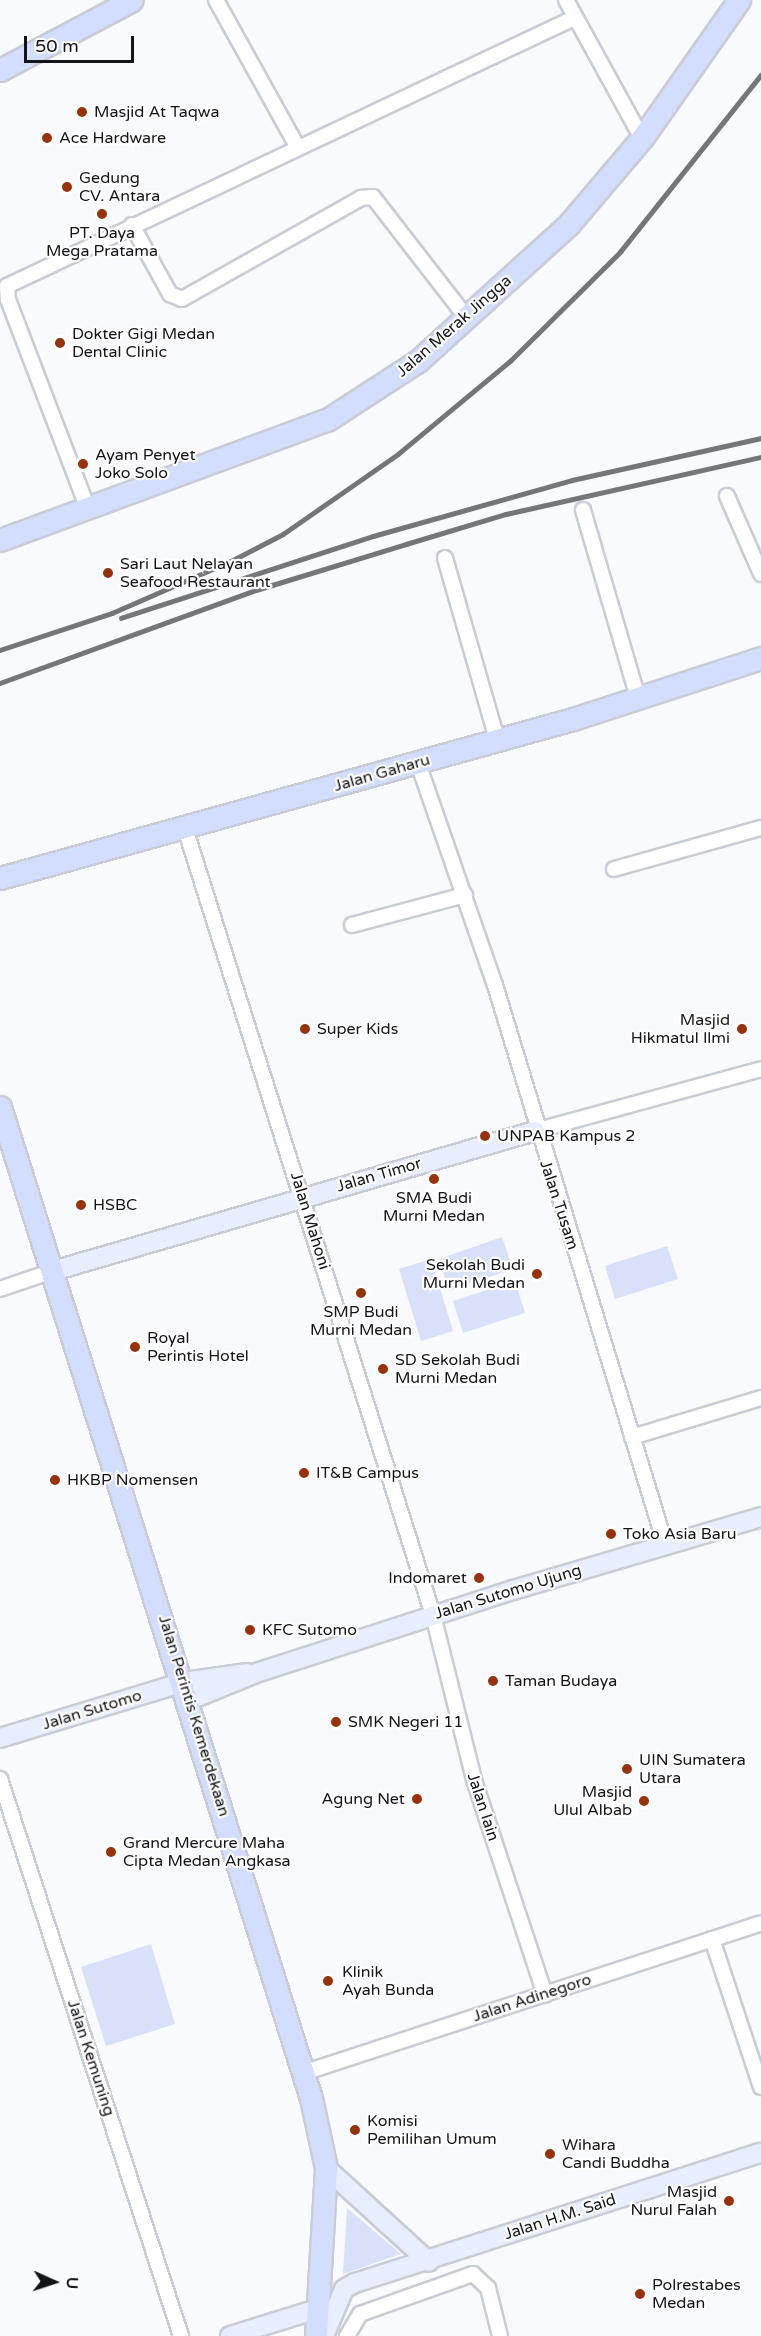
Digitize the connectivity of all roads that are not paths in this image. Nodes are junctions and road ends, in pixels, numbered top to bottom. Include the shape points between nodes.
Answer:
1 (132, 0) edge
2 (216, 0) edge
3 (566, 0) edge
4 (739, 0) edge
5 (574, 18) junction
6 (0, 70) edge
7 (642, 138) junction
8 (297, 146) junction
9 (132, 225) junction
10 (467, 318) junction
11 (727, 496) dead end
12 (88, 509) junction
13 (583, 510) dead end
14 (0, 540) edge
15 (445, 558) dead end
16 (761, 574) edge
17 (761, 658) edge
18 (638, 698) junction
19 (497, 739) junction
20 (418, 763) junction
21 (185, 828) junction
22 (761, 828) edge
23 (615, 869) dead end
24 (0, 878) edge
25 (465, 895) junction
26 (352, 925) dead end
27 (761, 1069) edge
28 (0, 1107) edge
29 (536, 1131) junction
30 (302, 1196) junction
31 (62, 1268) junction
32 (0, 1289) edge
33 (761, 1398) edge
34 (632, 1437) junction
35 (761, 1517) edge
36 (666, 1544) junction
37 (433, 1615) junction
38 (187, 1691) junction
39 (0, 1738) edge
40 (0, 1779) edge
41 (761, 1923) edge
42 (712, 1939) junction
43 (545, 1995) junction
44 (303, 2073) junction
45 (761, 2087) edge
46 (759, 2159) edge
47 (326, 2168) junction
48 (429, 2262) junction
49 (317, 2309) junction
50 (181, 2336) edge
51 (230, 2336) edge
52 (316, 2336) edge
53 (324, 2336) edge
54 (347, 2336) edge
55 (500, 2336) edge

1 - 6 main road
2 - 8 street
3 - 5 street
4 - 7 main road, Jalan Merak Jingga
5 - 7 street
5 - 8 street
7 - 10 main road, Jalan Merak Jingga via 569,224
8 - 9 street
9 - 10 street via 170,294 182,299 362,198 373,197
9 - 12 street via 13,280 5,291
10 - 12 main road, Jalan Merak Jingga via 418,361 327,420
11 - 16 street
12 - 14 main road, Jalan Merak Jingga
13 - 18 street
15 - 19 street
17 - 18 main road, Jalan Gaharu
18 - 19 main road, Jalan Gaharu
19 - 20 main road, Jalan Gaharu
20 - 21 main road, Jalan Gaharu
20 - 25 street, Jalan Tusam
21 - 24 main road, Jalan Gaharu
21 - 30 street, Jalan Mahoni
22 - 23 street
25 - 26 street
25 - 29 street, Jalan Tusam
27 - 29 street, Jalan Timor
28 - 31 main road, Jalan Perintis Kemerdekaan
29 - 30 street, Jalan Timor
29 - 34 street, Jalan Tusam
30 - 31 street, Jalan Timor
30 - 37 street, Jalan Mahoni
31 - 32 street, Jalan Timor
31 - 38 main road, Jalan Perintis Kemerdekaan
33 - 34 street
34 - 36 street, Jalan Tusam
35 - 36 street, Jalan Sutomo Ujung
36 - 37 street, Jalan Sutomo Ujung
37 - 38 street, Jalan Sutomo Ujung via 256,1673
37 - 43 street, Jalan Iain via 474,1780
38 - 39 street, Jalan Sutomo
38 - 44 main road, Jalan Perintis Kemerdekaan
40 - 50 street, Jalan Kemuning
41 - 42 street, Jalan Adinegoro
42 - 43 street, Jalan Adinegoro
42 - 45 street
43 - 44 street, Jalan Adinegoro
44 - 47 main road, Jalan Perintis Kemerdekaan
46 - 48 street, Jalan H.M. Said
47 - 48 street
47 - 49 main road, Jalan Perintis Kemerdekaan
48 - 53 street, Jalan H.M. Said via 344,2289
49 - 51 street
49 - 52 main road, Jalan Perintis Kemerdekaan
54 - 55 street via 360,2314 473,2274 488,2288

